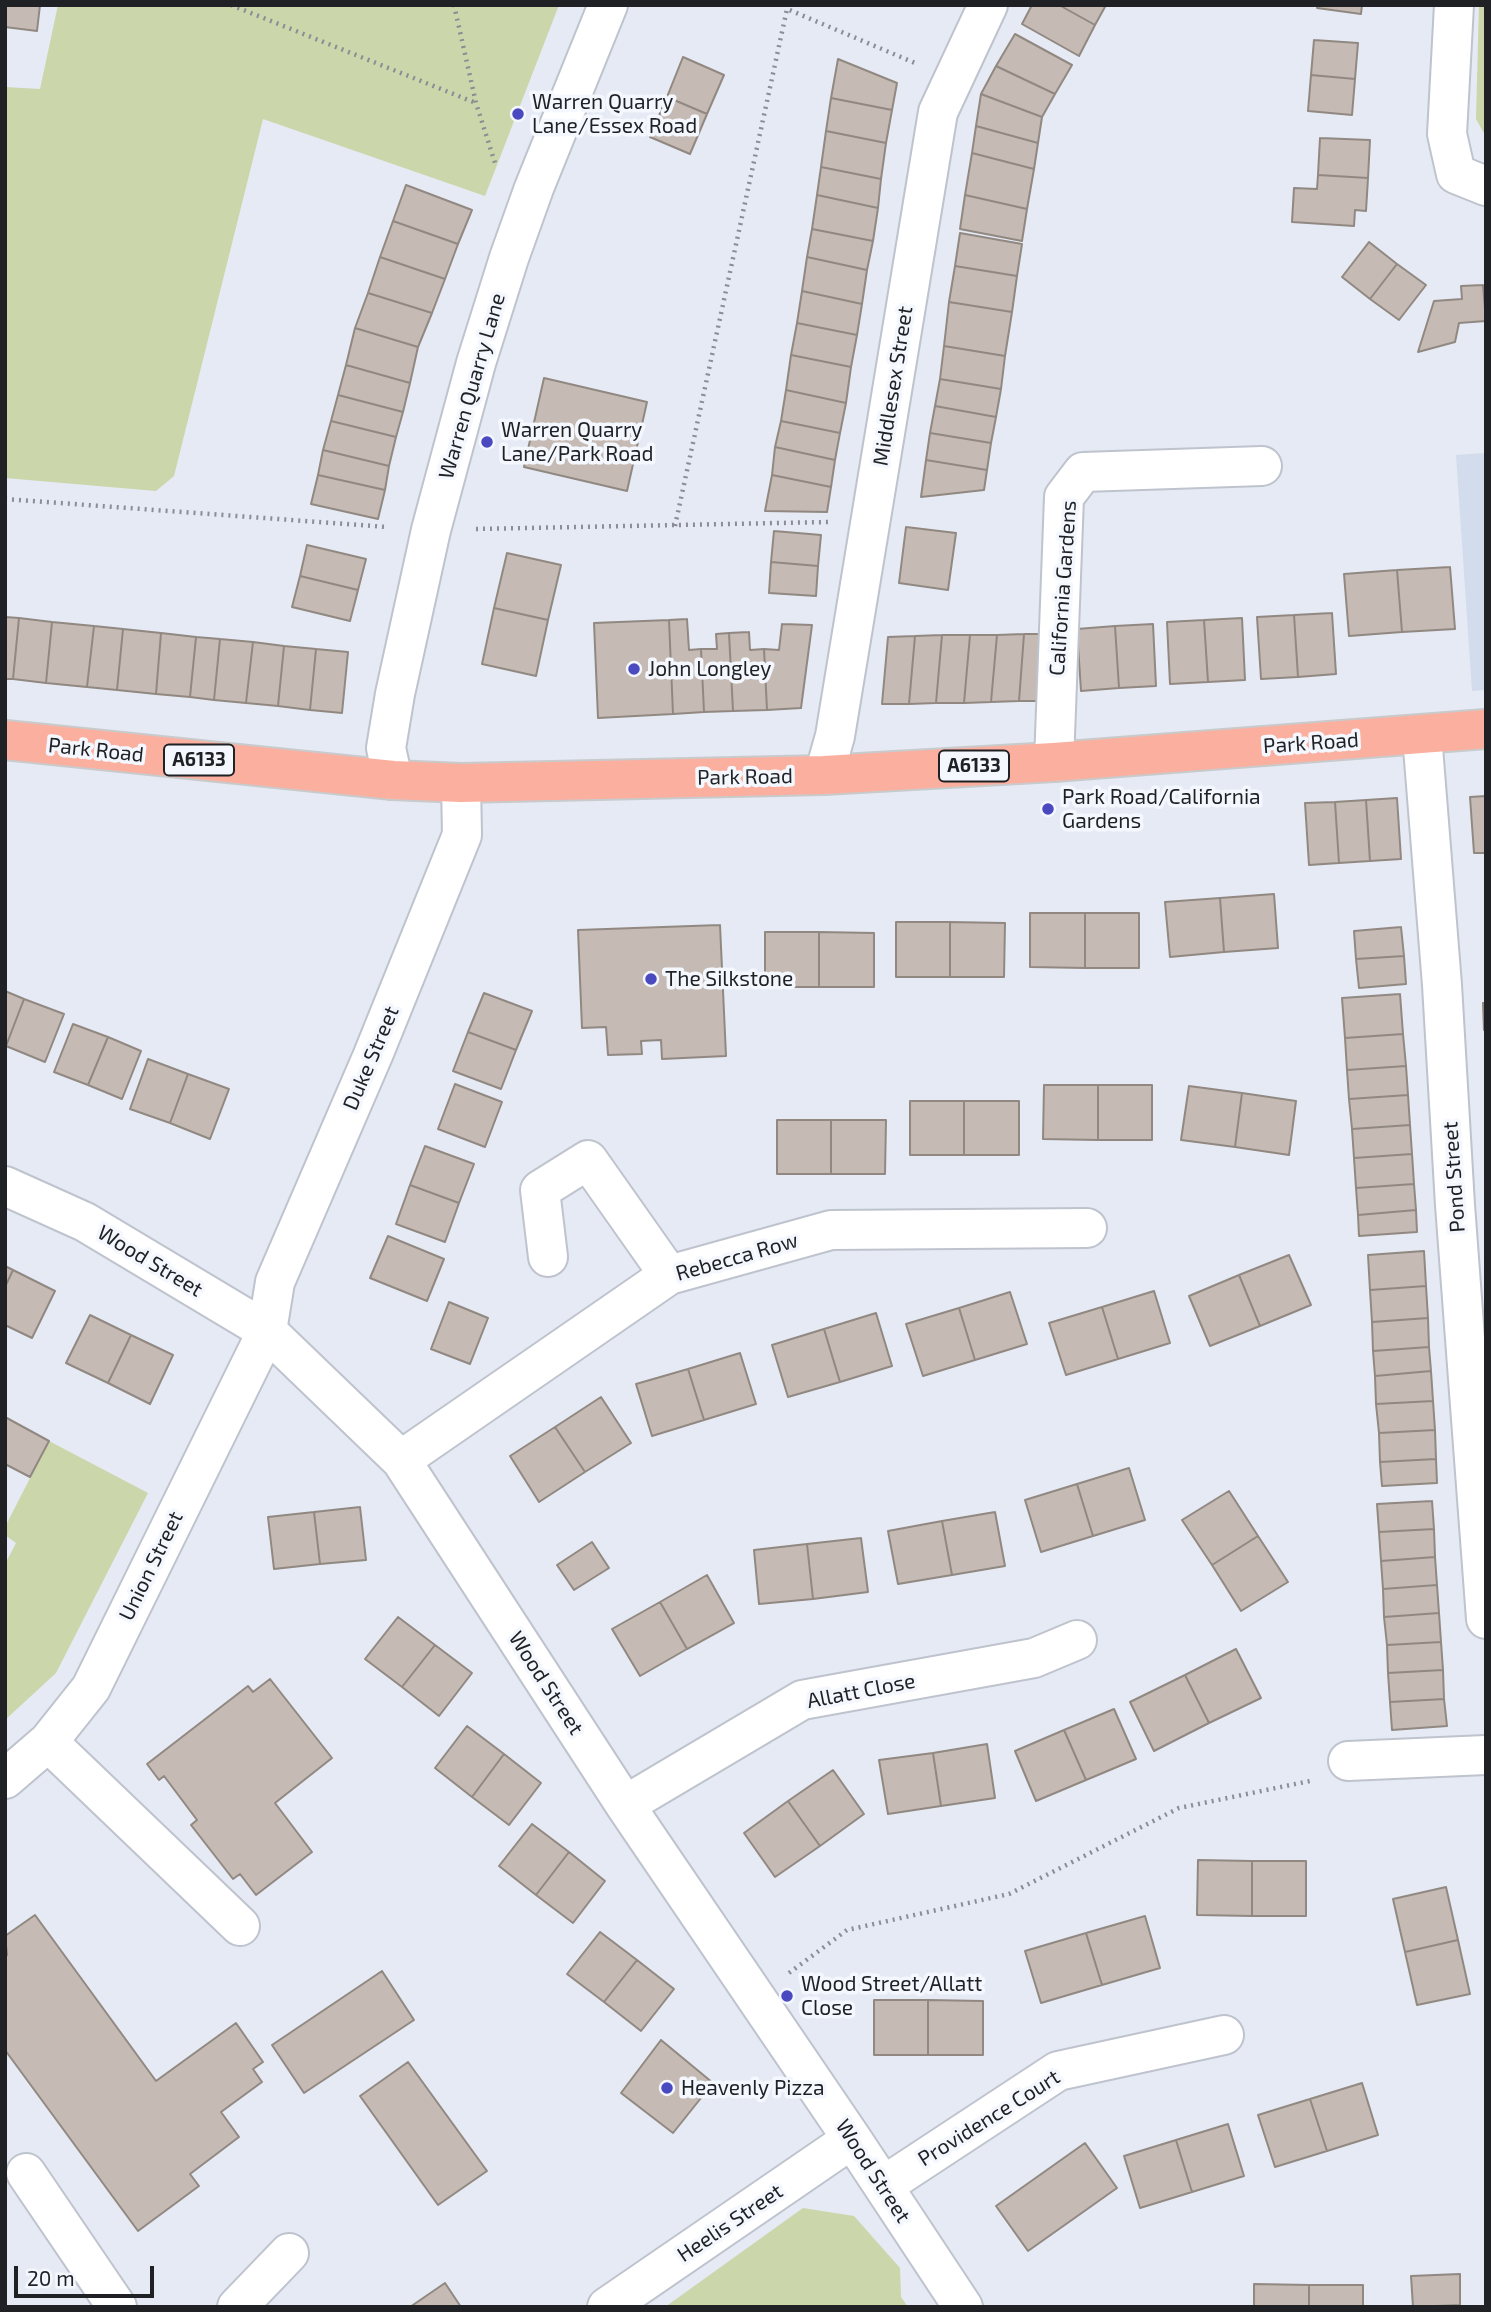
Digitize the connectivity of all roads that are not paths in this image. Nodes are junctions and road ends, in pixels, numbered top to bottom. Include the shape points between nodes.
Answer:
1 (608, 5) edge
2 (988, 5) edge
3 (1454, 5) edge
4 (1486, 186) edge
5 (1262, 466) dead end
6 (1486, 729) edge
7 (1422, 735) junction
8 (5, 740) edge
9 (1054, 762) junction
10 (824, 775) junction
11 (393, 780) junction
12 (461, 783) junction
13 (5, 1186) edge
14 (1470, 1205) edge
15 (1087, 1228) dead end
16 (548, 1257) dead end
17 (669, 1275) junction
18 (267, 1331) junction
19 (401, 1461) junction
20 (1486, 1619) edge
21 (1077, 1640) dead end
22 (48, 1742) junction
23 (1486, 1755) edge
24 (1348, 1761) road end
25 (5, 1779) edge
26 (625, 1805) junction
27 (240, 1926) dead end
28 (1224, 2035) dead end
29 (852, 2139) junction
30 (26, 2173) dead end
31 (883, 2186) junction
32 (289, 2253) dead end
33 (117, 2307) edge
34 (237, 2307) edge
35 (607, 2307) edge
36 (963, 2307) edge

1 - 11 street, Warren Quarry Lane via 534,188 476,363 431,530 395,694 386,748
2 - 10 street, Middlesex Street via 939,112 835,736
3 - 4 street via 1447,134 1456,174
5 - 9 street, California Gardens via 1083,472 1064,497
6 - 7 highway, Park Road / A6133
7 - 9 highway, Park Road / A6133
7 - 14 street, Pond Street via 1442,985
8 - 11 highway, Park Road / A6133
9 - 10 highway, Park Road / A6133
10 - 12 highway, Park Road / A6133
11 - 12 highway, Park Road / A6133
12 - 18 street, Duke Street via 462,835 275,1282
13 - 18 street, Wood Street via 85,1222
14 - 20 street, Pond Street
15 - 17 street, Rebecca Row via 831,1230
16 - 17 street via 540,1190 588,1160
17 - 19 street, Rebecca Row
18 - 19 street, Wood Street
18 - 22 street, Union Street via 91,1688
19 - 26 street, Wood Street
21 - 26 street, Allatt Close via 1034,1658 802,1700
22 - 25 street, Union Street
22 - 27 street
23 - 24 street
26 - 29 street, Wood Street
28 - 31 street, Providence Court via 1058,2071
29 - 31 street, Wood Street
29 - 35 street, Heelis Street
30 - 33 street
31 - 36 street, Wood Street
32 - 34 street

